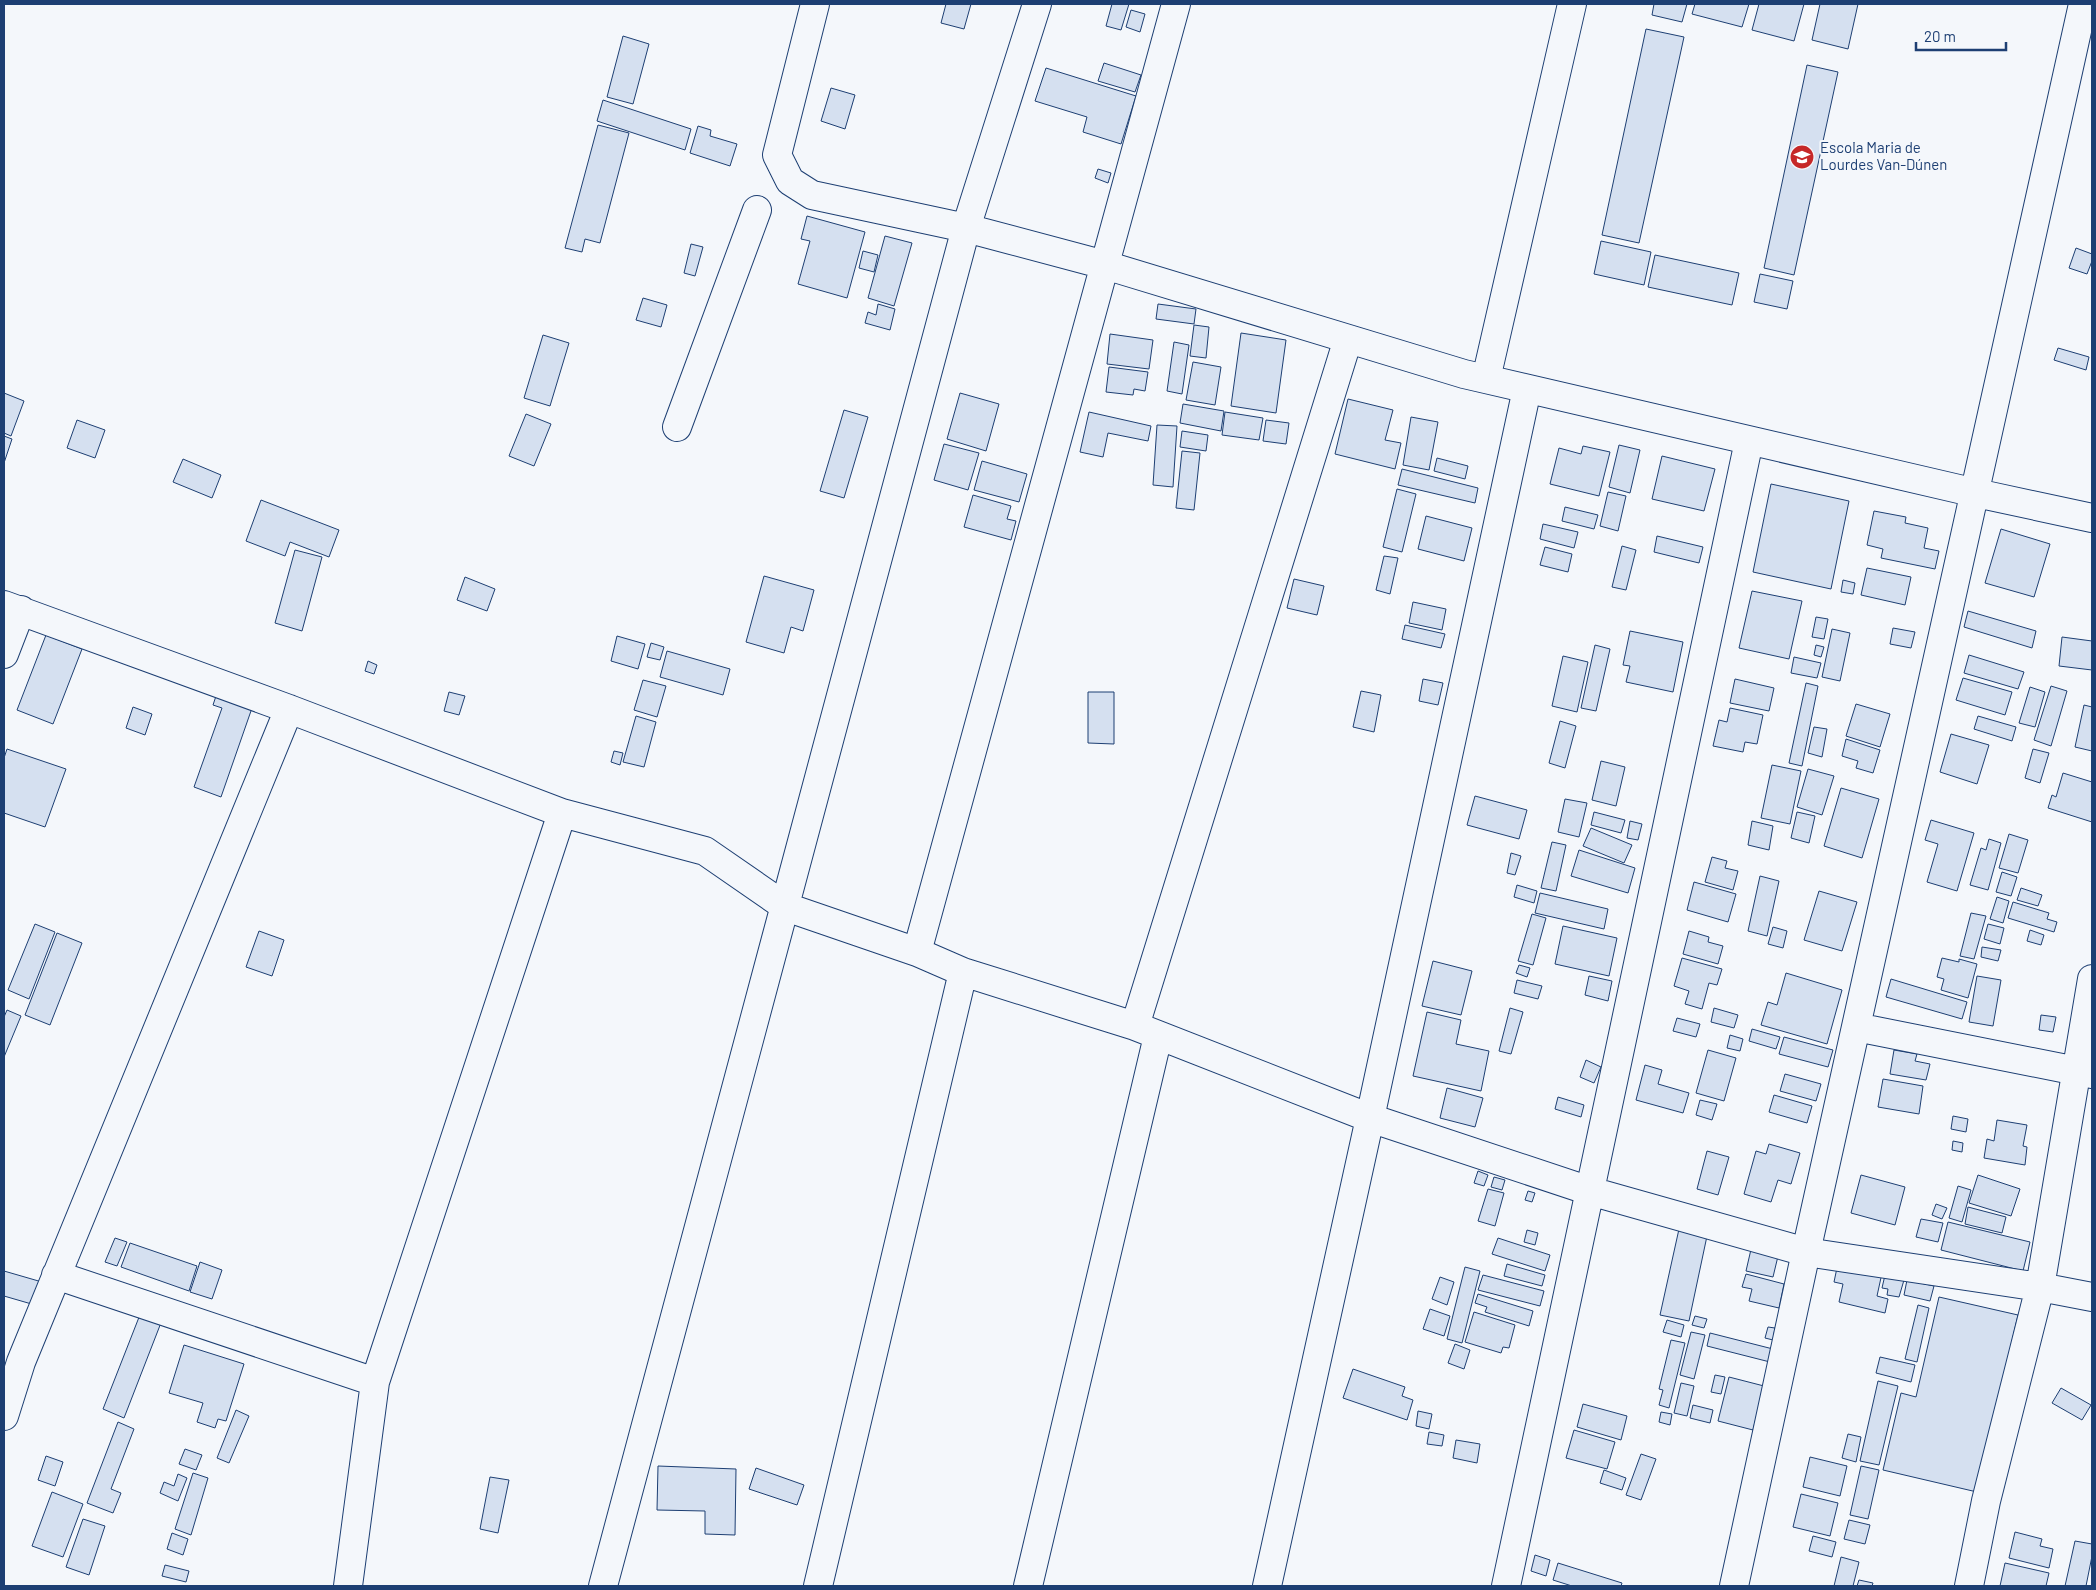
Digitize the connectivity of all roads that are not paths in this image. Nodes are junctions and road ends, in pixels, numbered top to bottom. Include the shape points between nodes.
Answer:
1 (815, 4) edge
2 (1037, 4) edge
3 (1176, 4) edge
4 (1572, 4) edge
5 (2083, 4) edge
6 (757, 210) dead end
7 (966, 228) junction
8 (1104, 265) junction
9 (1348, 338) junction
10 (1486, 379) junction
11 (1527, 389) junction
12 (677, 428) dead end
13 (1749, 440) junction
14 (1976, 493) junction
15 (2092, 518) edge
16 (12, 607) edge
17 (4, 654) edge
18 (289, 709) junction
19 (562, 813) junction
20 (786, 907) junction
21 (917, 952) junction
22 (963, 972) junction
23 (2092, 979) edge
24 (1856, 1027) junction
25 (1147, 1031) junction
26 (2084, 1073) edge
27 (1370, 1118) junction
28 (1590, 1191) junction
29 (1806, 1252) junction
30 (56, 1275) junction
31 (2040, 1287) junction
32 (2092, 1297) edge
33 (375, 1382) junction
34 (4, 1416) edge
35 (348, 1586) edge
36 (603, 1586) edge
37 (818, 1586) edge
38 (1028, 1586) edge
39 (1267, 1586) edge
40 (1506, 1586) edge
41 (1734, 1586) edge
42 (1969, 1586) edge

1 - 7 street via 777,156 790,181 812,195
2 - 7 street
3 - 8 street
4 - 10 street
5 - 14 street
6 - 12 street
7 - 8 street
7 - 20 street
8 - 9 street
8 - 21 street
9 - 10 street
9 - 25 street
10 - 11 street
11 - 13 street
11 - 27 street
13 - 14 street
13 - 28 street
14 - 15 street
14 - 24 street
16 - 17 street
16 - 18 street
18 - 19 street
18 - 30 street
19 - 20 street via 705,851
19 - 33 street
20 - 21 street
20 - 36 street
21 - 22 street
22 - 25 street
22 - 37 street
23 - 26 street
24 - 26 street
24 - 29 street
25 - 27 street
25 - 38 street
26 - 31 street
27 - 28 street
27 - 39 street
28 - 29 street
28 - 40 street
29 - 31 street
29 - 41 street
30 - 33 street
30 - 34 street via 21,1362
31 - 32 street
31 - 42 street via 1986,1501
33 - 35 street

